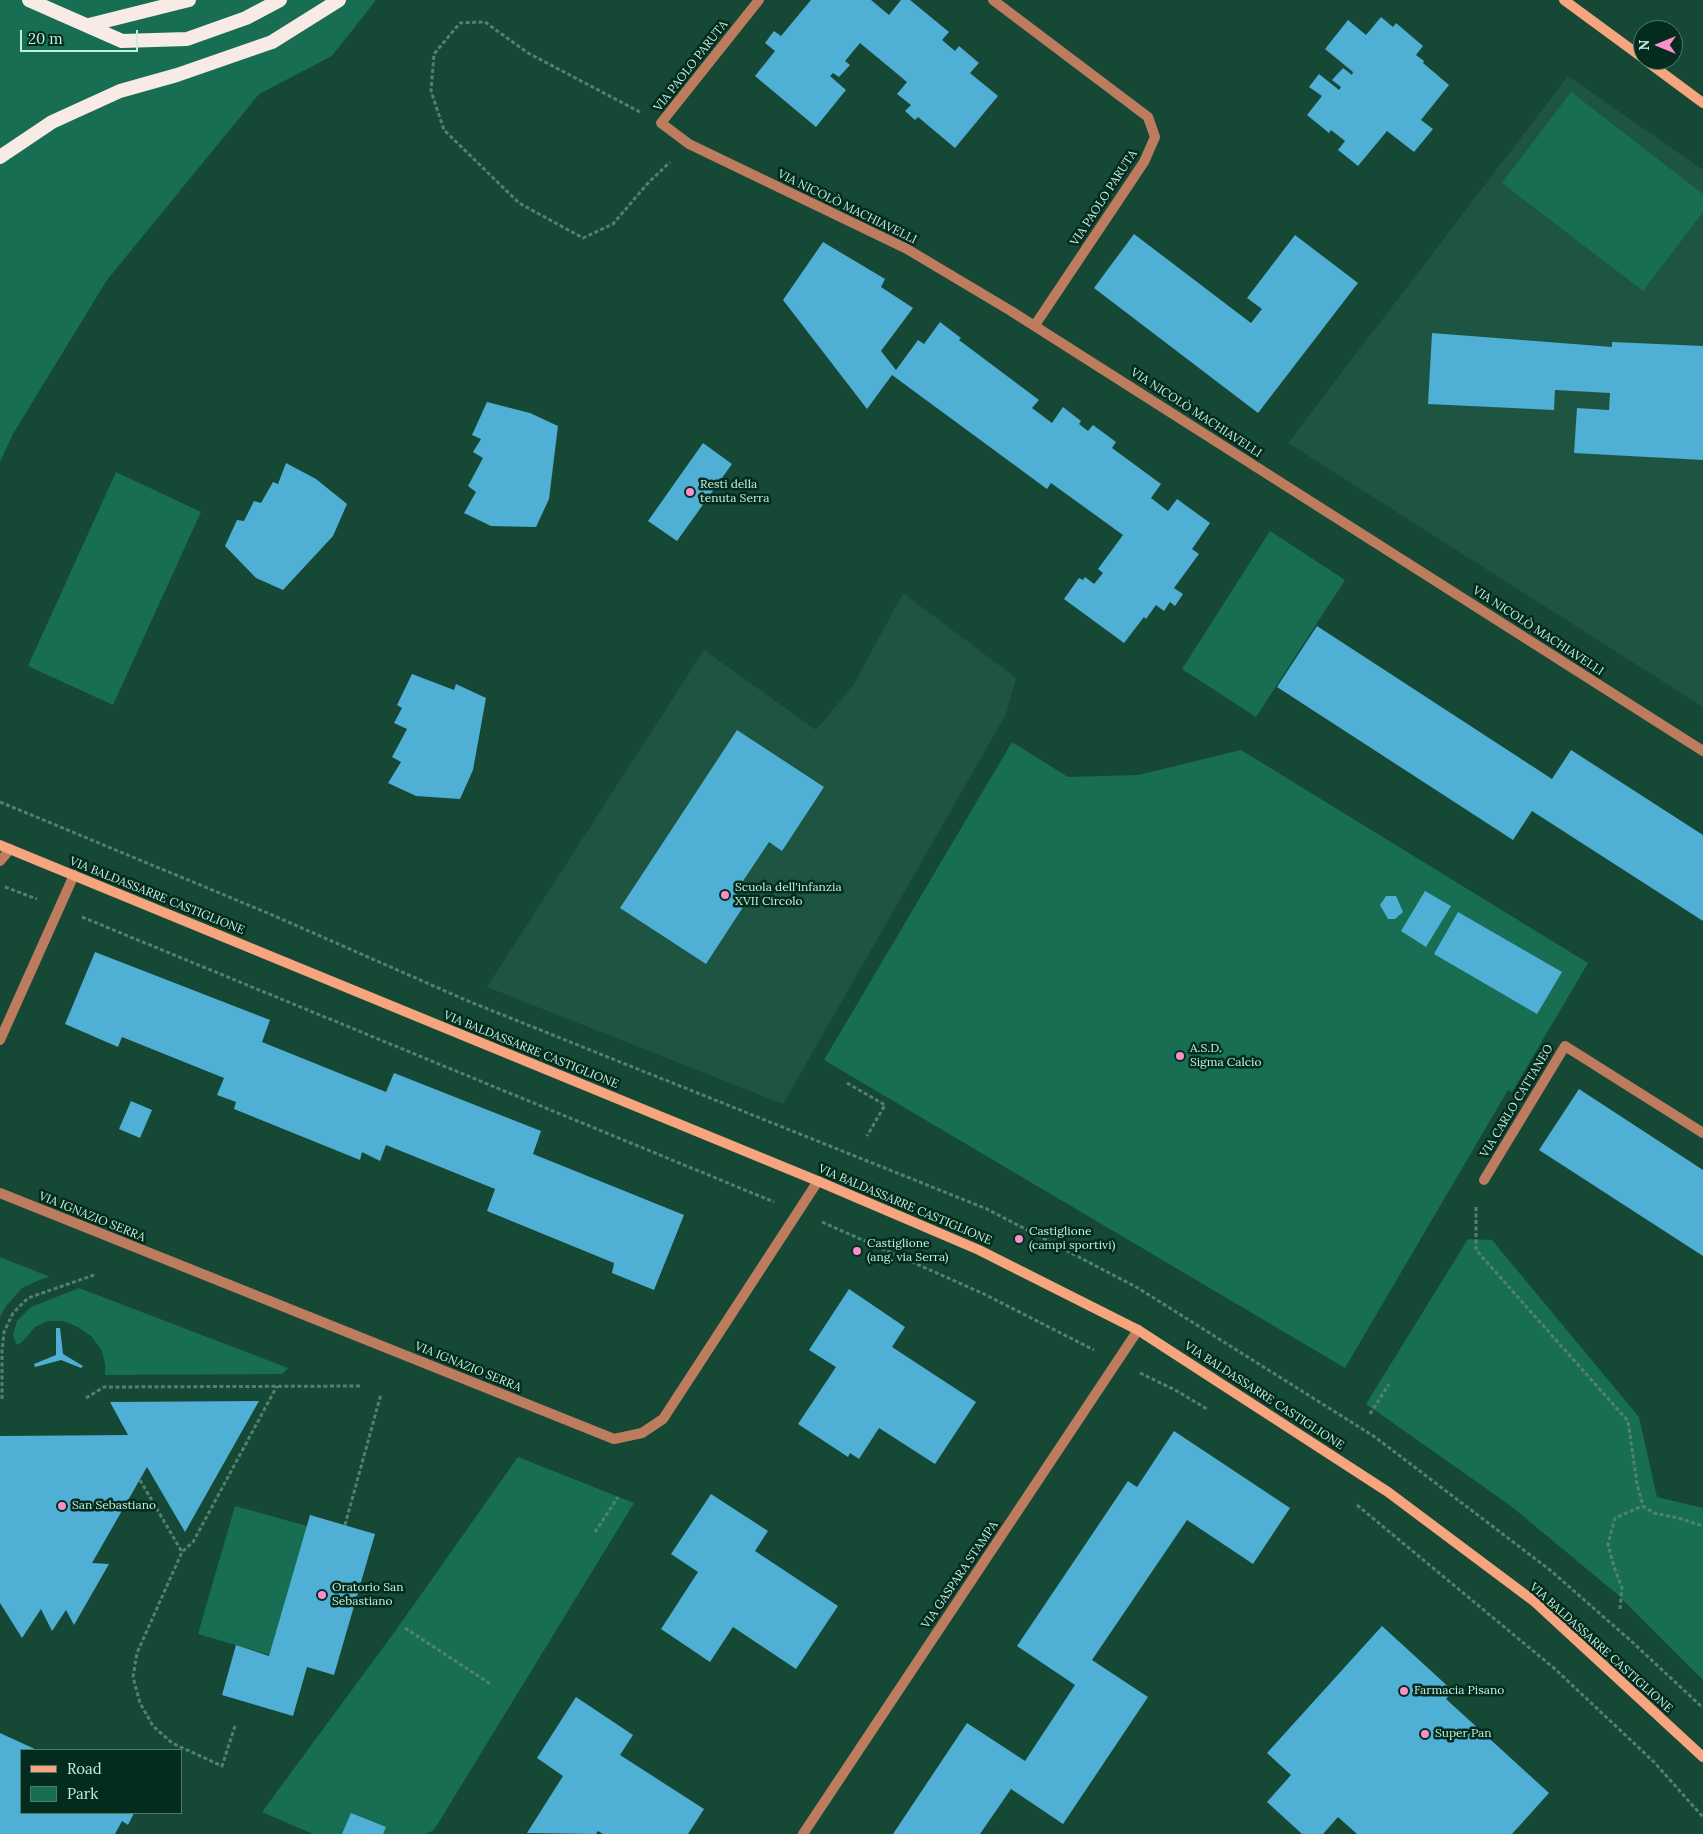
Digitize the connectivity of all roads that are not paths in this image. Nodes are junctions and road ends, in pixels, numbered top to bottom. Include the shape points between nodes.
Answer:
1 (29, 0) edge
2 (189, 0) edge
3 (280, 0) edge
4 (339, 0) edge
5 (759, 0) edge
6 (993, 0) edge
7 (1564, 0) edge
8 (88, 25) junction
9 (1633, 51) edge
10 (1659, 70) edge
11 (1703, 103) edge
12 (662, 123) joint
13 (0, 157) edge
14 (1034, 325) junction
15 (1703, 751) edge
16 (5, 847) edge
17 (0, 861) edge
18 (74, 875) junction
19 (0, 1040) edge
20 (1703, 1133) edge
21 (1484, 1180) dead end
22 (818, 1181) junction
23 (0, 1193) edge
24 (1138, 1330) junction
25 (1703, 1758) edge
26 (803, 1834) edge

1 - 8 highway
2 - 8 highway
3 - 8 highway via 246,18 187,39 122,41
4 - 13 highway via 272,42 120,91 52,122
5 - 12 street, VIA PAOLO PARUTA
6 - 14 street, VIA PAOLO PARUTA via 1148,118 1155,137 1144,162
7 - 9 main road
10 - 11 main road
12 - 14 street, VIA NICOLÒ MACHIAVELLI via 689,144 907,249
14 - 15 street, VIA NICOLÒ MACHIAVELLI
16 - 17 street
16 - 18 main road, VIA BALDASSARRE CASTIGLIONE
18 - 19 street
18 - 22 main road, VIA BALDASSARRE CASTIGLIONE
20 - 21 street, VIA CARLO CATTANEO via 1565,1046
22 - 23 street, VIA IGNAZIO SERRA via 663,1419 642,1433 614,1439
22 - 24 main road, VIA BALDASSARRE CASTIGLIONE via 979,1250
24 - 25 main road, VIA BALDASSARRE CASTIGLIONE via 1388,1492 1535,1602
24 - 26 street, VIA GASPARA STAMPA

